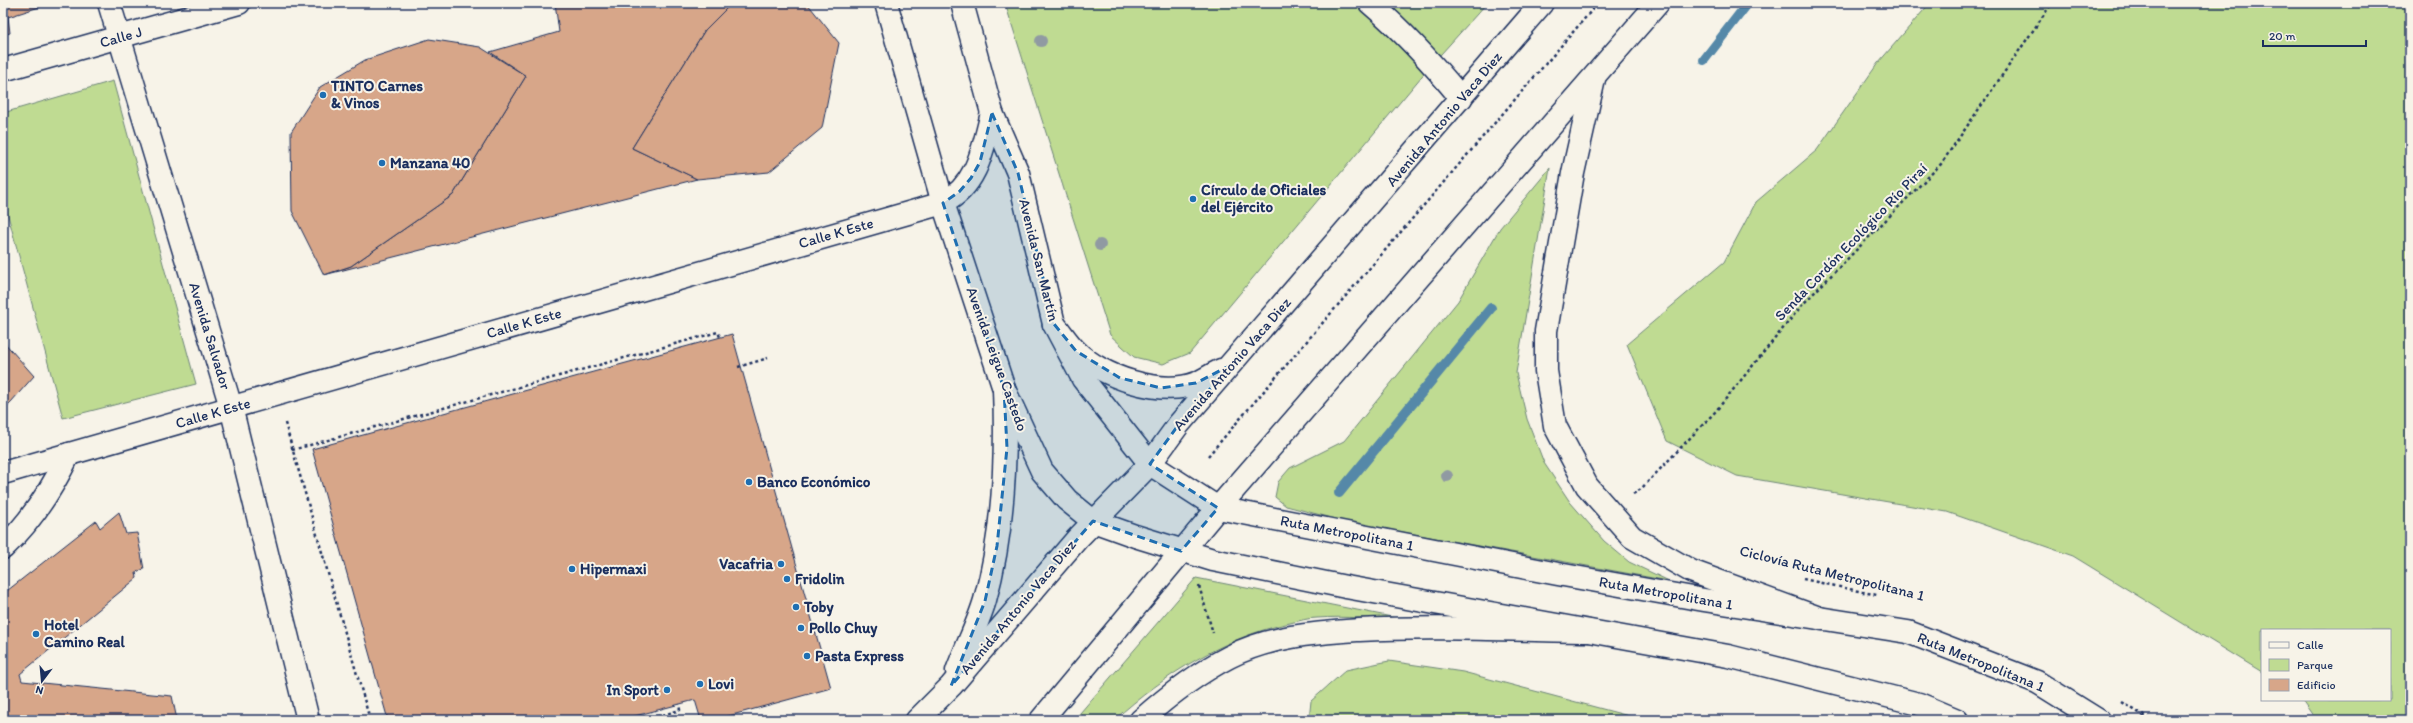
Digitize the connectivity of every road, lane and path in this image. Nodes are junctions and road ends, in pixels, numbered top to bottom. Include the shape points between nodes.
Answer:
1 (109, 3) edge
2 (239, 3) edge
3 (886, 3) edge
4 (962, 3) edge
5 (1370, 3) edge
6 (1542, 3) edge
7 (1598, 3) edge
8 (1658, 3) edge
9 (2052, 3) edge
10 (119, 37) junction
11 (3, 70) edge
12 (1595, 77) junction
13 (1461, 98) junction
14 (992, 113) junction
15 (943, 203) junction
16 (1054, 324) junction
17 (720, 338) dead end
18 (768, 358) dead end
19 (1231, 365) junction
20 (738, 368) dead end
21 (1004, 389) junction
22 (277, 394) junction
23 (231, 408) junction
24 (292, 450) junction
25 (69, 454) junction
26 (1208, 456) dead end
27 (1150, 464) junction
28 (3, 473) edge
29 (1635, 501) dead end
30 (1218, 508) junction
31 (1093, 521) junction
32 (3, 548) edge
33 (1181, 552) junction
34 (1196, 578) dead end
35 (1802, 579) dead end
36 (1885, 597) dead end
37 (1822, 619) junction
38 (1588, 632) junction
39 (1220, 662) junction
40 (951, 686) junction
41 (2116, 698) dead end
42 (679, 704) dead end
43 (308, 720) edge
44 (370, 720) edge
45 (645, 720) edge
46 (917, 720) edge
47 (1041, 720) edge
48 (1141, 720) edge
49 (1957, 720) edge
50 (2098, 720) edge
51 (2150, 720) edge

1 - 10 main road, Avenida Salvador
2 - 10 main road, Calle J
3 - 15 main road
4 - 14 main road, Avenida San Martín
5 - 13 main road via 1398,28
6 - 13 main road, Avenida Antonio Vaca Diez
7 - 26 path
8 - 12 main road
9 - 29 path, Senda Cordón Ecológico Río Piraí via 1941,164 1803,304 1715,412 1641,489 1629,496
10 - 11 main road, Calle J
10 - 23 main road, Avenida Salvador
12 - 30 main road
12 - 37 main road via 1573,172 1546,331 1546,371 1555,426 1587,486 1632,537 1691,571
13 - 19 main road, Avenida Antonio Vaca Diez
14 - 15 main road, Calle K Este via 980,162 959,192
14 - 16 main road, Avenida San Martín via 1018,173
15 - 21 main road, Avenida Leigue Castedo
15 - 22 main road, Calle K Este
16 - 19 main road via 1076,351 1093,364 1120,378 1161,388 1196,383
16 - 27 main road, Avenida San Martín via 1083,379
17 - 24 path via 718,332
18 - 20 path
19 - 27 main road, Avenida Antonio Vaca Diez via 1179,424
21 - 31 main road, Avenida Leigue Castedo via 1042,471 1067,500
21 - 40 main road via 1007,448 997,546 984,601
22 - 23 main road, Calle K Este
22 - 24 path
23 - 25 main road, Calle K Este
23 - 43 main road, Avenida Salvador
24 - 44 path
25 - 28 main road, Calle K Este
25 - 32 main road via 54,486 20,532
27 - 30 main road, Avenida San Martín
27 - 31 main road, Avenida Antonio Vaca Diez
30 - 33 main road
30 - 37 main road, Ruta Metropolitana 1 via 1566,576
31 - 33 main road, Avenida Leigue Castedo
31 - 40 main road, Avenida Antonio Vaca Diez
33 - 38 main road via 1346,587
33 - 47 main road
34 - 39 path
35 - 36 path, Ciclovía Ruta Metropolitana 1
37 - 50 main road, Ruta Metropolitana 1 via 1908,632 2037,682
38 - 39 main road via 1406,628 1332,632 1281,638
38 - 49 main road via 1728,656 1825,679 1919,704
39 - 48 main road via 1165,699
40 - 46 main road, Avenida Antonio Vaca Diez
41 - 51 path
42 - 45 path via 680,710

